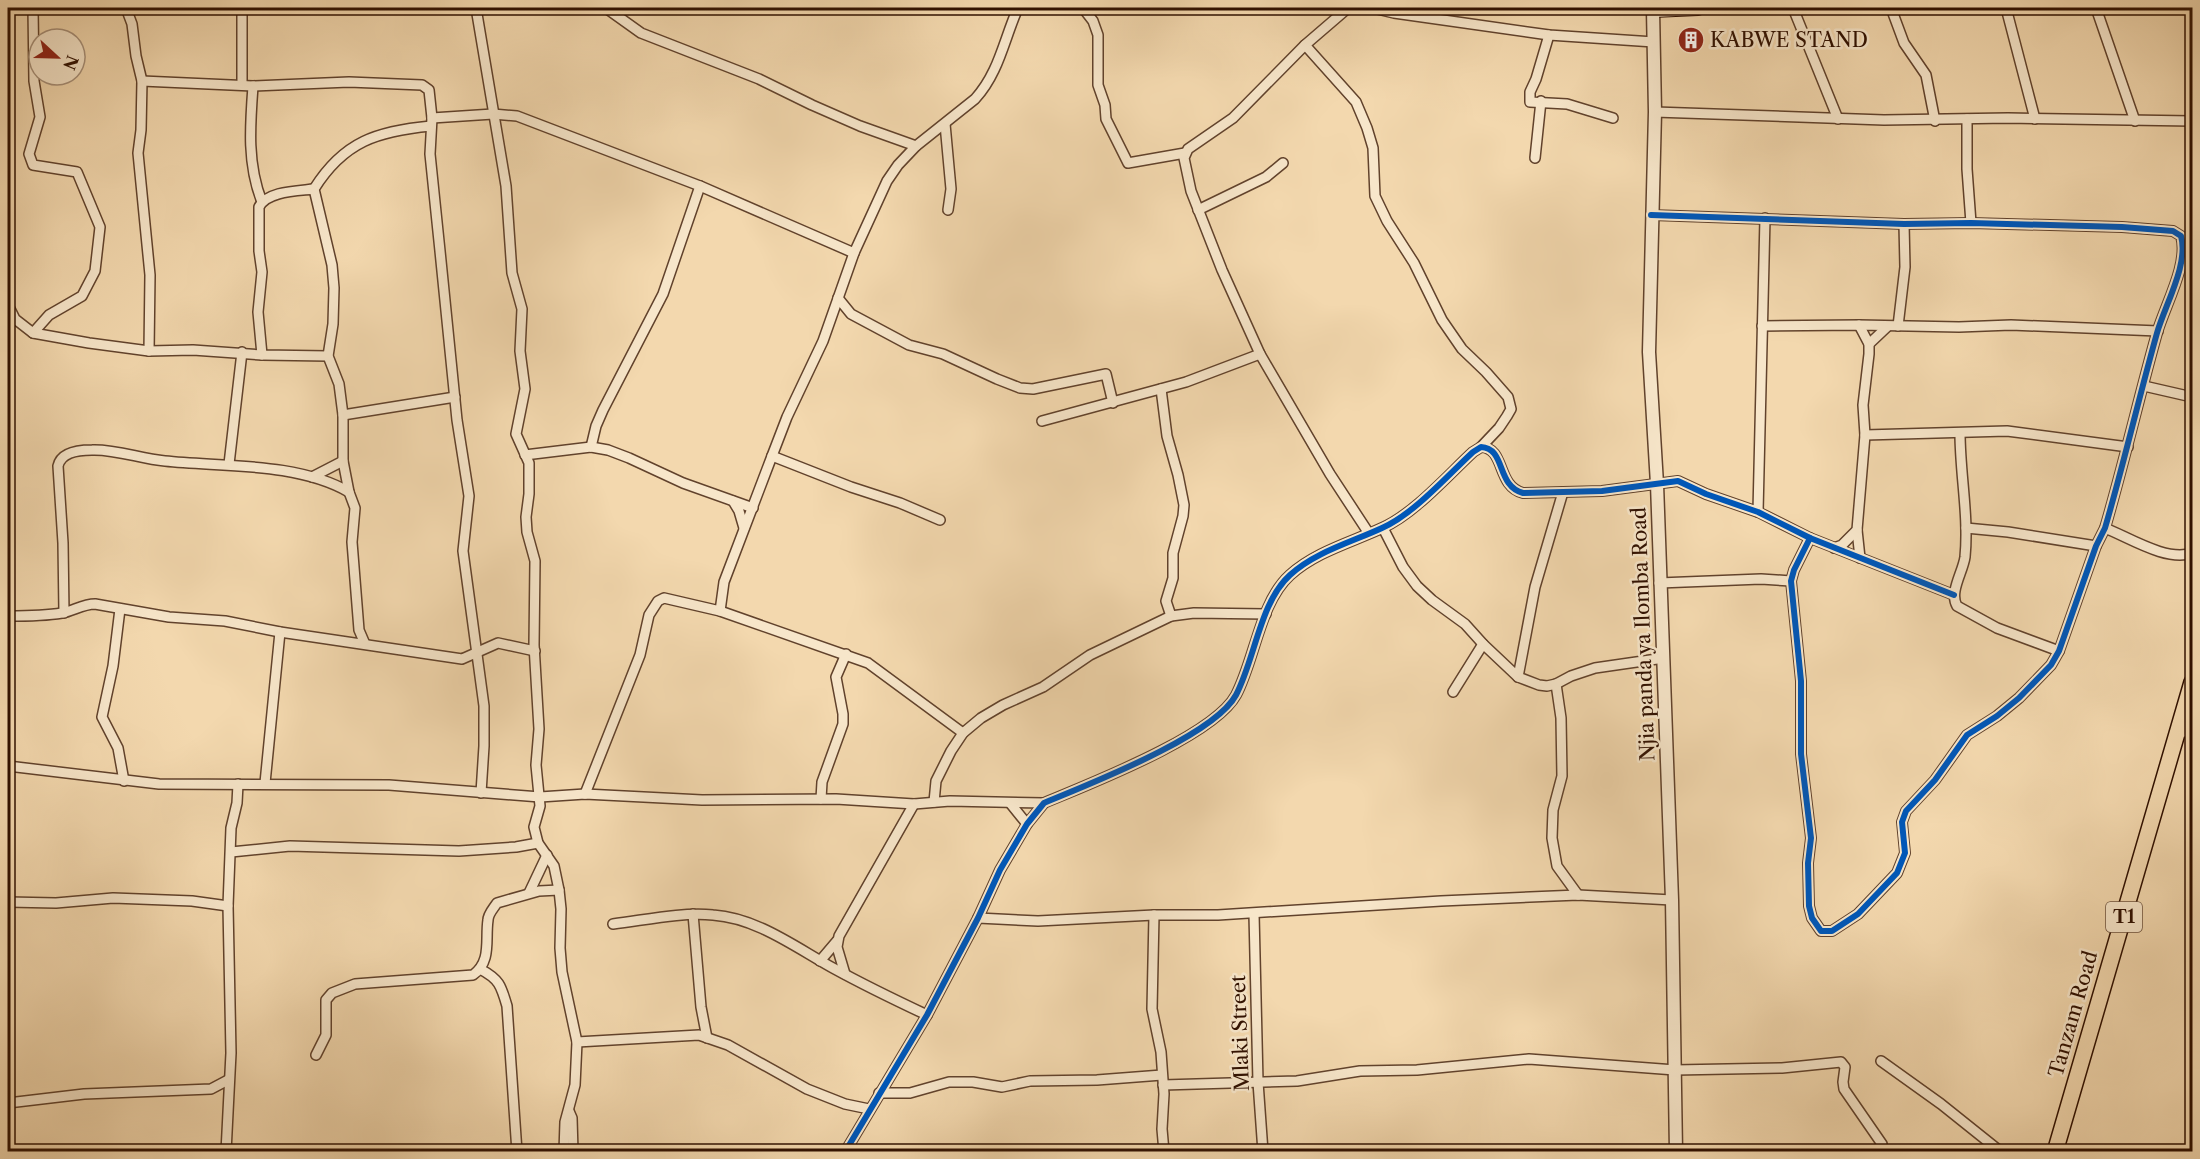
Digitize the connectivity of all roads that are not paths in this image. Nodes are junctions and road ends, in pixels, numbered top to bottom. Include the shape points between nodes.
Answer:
1 (33, 8) edge
2 (126, 8) edge
3 (242, 8) edge
4 (476, 8) edge
5 (606, 8) edge
6 (1018, 8) edge
7 (1083, 8) edge
8 (1348, 8) edge
9 (1373, 8) edge
10 (1698, 8) edge
11 (1793, 8) edge
12 (1891, 8) edge
13 (2006, 8) edge
14 (2096, 8) edge
15 (1653, 9) edge
16 (1549, 35) junction
17 (1654, 42) junction
18 (1305, 45) junction
19 (142, 81) junction
20 (242, 85) junction
21 (253, 86) junction
22 (1541, 101) junction
23 (1655, 112) junction
24 (493, 114) junction
25 (1613, 118) dead end
26 (1838, 119) junction
27 (1967, 119) junction
28 (2035, 119) junction
29 (2135, 120) junction
30 (1935, 121) junction
31 (2193, 121) edge
32 (432, 122) junction
33 (945, 124) junction
34 (916, 146) junction
35 (1185, 153) junction
36 (1535, 158) dead end
37 (1283, 163) dead end
38 (700, 186) junction
39 (314, 189) junction
40 (262, 202) junction
41 (948, 210) dead end
42 (1198, 210) junction
43 (1652, 215) junction
44 (1765, 218) junction
45 (1904, 224) junction
46 (1971, 224) junction
47 (854, 253) junction
48 (837, 298) junction
49 (8, 305) edge
50 (1859, 325) junction
51 (1762, 326) junction
52 (1898, 326) junction
53 (1887, 327) junction
54 (2158, 331) junction
55 (33, 333) junction
56 (1869, 344) junction
57 (149, 351) junction
58 (242, 352) junction
59 (1260, 354) junction
60 (262, 355) junction
61 (328, 356) junction
62 (2144, 386) junction
63 (1161, 389) junction
64 (454, 397) junction
65 (2193, 397) edge
66 (1113, 403) junction
67 (343, 416) junction
68 (1042, 421) dead end
69 (1960, 433) junction
70 (1864, 435) junction
71 (591, 447) junction
72 (1481, 447) junction
73 (2128, 447) junction
74 (525, 455) junction
75 (772, 456) junction
76 (343, 461) junction
77 (229, 464) junction
78 (312, 477) junction
79 (1657, 484) junction
80 (349, 492) junction
81 (1563, 492) junction
82 (734, 501) junction
83 (753, 508) junction
84 (1758, 512) junction
85 (940, 520) dead end
86 (1383, 528) junction
87 (1966, 528) junction
88 (2105, 528) junction
89 (744, 530) junction
90 (1857, 530) junction
91 (1368, 532) junction
92 (1810, 538) junction
93 (2096, 546) junction
94 (1834, 548) junction
95 (2193, 553) edge
96 (1860, 558) junction
97 (1791, 581) junction
98 (1659, 583) junction
99 (1954, 595) junction
100 (120, 609) junction
101 (720, 611) junction
102 (63, 613) junction
103 (1266, 614) junction
104 (8, 616) edge
105 (1171, 616) junction
106 (359, 630) junction
107 (280, 632) junction
108 (351, 642) junction
109 (365, 644) junction
110 (1483, 644) junction
111 (534, 651) junction
112 (2059, 651) junction
113 (476, 653) junction
114 (846, 654) junction
115 (1664, 658) junction
116 (1518, 677) junction
117 (2193, 682) edge
118 (1556, 684) junction
119 (1453, 692) dead end
120 (2185, 732) edge
121 (963, 733) junction
122 (8, 766) edge
123 (124, 781) junction
124 (265, 783) junction
125 (238, 784) junction
126 (481, 793) junction
127 (585, 794) junction
128 (540, 797) junction
129 (821, 799) junction
130 (934, 802) junction
131 (1010, 803) junction
132 (1044, 803) junction
133 (914, 804) junction
134 (1027, 824) junction
135 (538, 843) junction
136 (231, 852) junction
137 (547, 855) junction
138 (559, 890) junction
139 (529, 893) junction
140 (1578, 895) junction
141 (1672, 900) junction
142 (8, 902) edge
143 (228, 906) junction
144 (693, 914) junction
145 (1254, 914) junction
146 (1154, 915) junction
147 (978, 918) junction
148 (613, 924) dead end
149 (837, 941) junction
150 (820, 961) junction
151 (480, 969) junction
152 (845, 974) junction
153 (927, 1015) junction
154 (707, 1038) junction
155 (577, 1042) junction
156 (316, 1055) dead end
157 (1881, 1061) dead end
158 (1675, 1070) junction
159 (228, 1080) junction
160 (1163, 1080) junction
161 (1258, 1082) junction
162 (211, 1089) junction
163 (879, 1094) junction
164 (228, 1097) junction
165 (8, 1102) edge
166 (869, 1109) junction
167 (569, 1111) junction
168 (1881, 1144) dead end
169 (226, 1152) edge
170 (517, 1152) edge
171 (564, 1152) edge
172 (573, 1152) edge
173 (844, 1152) edge
174 (1164, 1152) edge
175 (1263, 1152) edge
176 (1676, 1152) edge
177 (2001, 1152) edge
178 (2055, 1152) edge

1 - 55 street via 34,81 40,117 29,154 33,165 77,172 100,227 95,272 82,296 49,315
2 - 19 street
3 - 20 street
4 - 24 street
5 - 34 street via 641,33
6 - 33 street via 992,78 975,99
7 - 35 street via 1098,35 1098,85 1106,120 1128,163
8 - 18 street
9 - 16 street
10 - 15 main road
11 - 26 street
12 - 30 street via 1904,43 1926,75
13 - 28 street
14 - 29 street
15 - 17 street, Njia panda ya Ilomba Road
16 - 17 street
16 - 22 street via 1530,92 1530,102
17 - 23 street, Njia panda ya Ilomba Road
18 - 35 street via 1233,118
18 - 72 street via 1356,102 1373,148 1375,196 1442,320 1462,349 1508,397 1507,416
19 - 20 street
19 - 57 street via 138,153 150,275
20 - 21 street
21 - 32 street via 342,82 422,85 430,94
21 - 40 street via 251,155 254,181
22 - 25 street via 1567,104
22 - 36 street
23 - 26 street
23 - 43 street, Njia panda ya Ilomba Road
24 - 32 street
24 - 38 street via 516,116
24 - 74 street via 506,186 512,273 522,309 520,351 525,389 516,434
26 - 30 street
27 - 28 street
27 - 30 street
27 - 46 street
28 - 29 street
29 - 31 street
32 - 39 street via 372,136 353,146
32 - 64 street via 431,162
33 - 34 street
33 - 41 street via 951,189
34 - 47 street via 886,181
35 - 42 street via 1184,163
37 - 42 street via 1266,177
38 - 47 street
38 - 71 street via 663,294 603,410
39 - 40 street
39 - 61 street via 334,288
40 - 60 street via 258,312
42 - 59 street
43 - 44 street
43 - 79 street, Njia panda ya Ilomba Road via 1649,352
44 - 45 street
44 - 51 street
45 - 46 street
45 - 52 street via 1905,267
46 - 54 street via 2122,227 2177,233 2184,245 2182,261
47 - 48 street
48 - 66 street via 848,312 909,345 943,354 1020,388 1033,389 1106,374
48 - 75 street via 823,341
49 - 55 street via 15,319
50 - 51 street
50 - 53 street
50 - 56 street
51 - 84 street
52 - 53 street
52 - 54 street via 2011,325
53 - 56 street
54 - 62 street
55 - 57 street
56 - 70 street
57 - 58 street
58 - 60 street
58 - 77 street
59 - 63 street
59 - 91 street
60 - 61 street
61 - 67 street via 339,384
62 - 65 street
62 - 73 street
63 - 66 street
63 - 105 street via 1167,436 1184,505 1166,602
64 - 67 street
64 - 113 street via 469,496 463,551
66 - 68 street
67 - 76 street
69 - 70 street
69 - 73 street via 2018,431
69 - 87 street
70 - 90 street
71 - 74 street
71 - 82 street via 608,450
72 - 81 street via 1495,454 1512,489
72 - 86 street
73 - 88 street
74 - 111 street via 530,472 527,532 535,561
75 - 83 street
75 - 85 street
76 - 78 street
76 - 80 street
77 - 78 street
77 - 102 street via 161,461 92,450 61,458 58,466
78 - 80 street
79 - 81 street
79 - 84 street via 1678,481
79 - 98 street, Njia panda ya Ilomba Road
80 - 106 street via 355,508 352,542
81 - 116 street via 1535,587
82 - 83 street
82 - 89 street
83 - 89 street
84 - 92 street
86 - 91 street
86 - 110 street via 1417,586 1465,624
87 - 93 street
87 - 99 street via 1965,559
88 - 93 street
88 - 95 street via 2165,554 2181,557
89 - 101 street via 724,582
90 - 94 street
90 - 96 street
91 - 103 street via 1302,565 1281,583
92 - 94 street
92 - 97 street
93 - 112 street
94 - 96 street
96 - 99 street
97 - 98 street
97 - 112 street via 1801,681 1801,754 1811,838 1809,906 1821,931 1832,931 1858,914 1897,873 1905,853 1902,822 1906,811 1935,780 1967,735 2019,698
98 - 115 street, Njia panda ya Ilomba Road
99 - 112 street via 1958,606 1997,628
100 - 102 street via 86,604
100 - 107 street via 225,621
100 - 123 street via 102,717 118,748
101 - 114 street
101 - 127 street via 671,599 658,601
102 - 104 street
103 - 105 street
103 - 132 street via 1235,696 1220,715 1140,762
105 - 121 street via 1090,655 1043,687 1002,705
106 - 108 street
106 - 109 street
107 - 108 street
107 - 124 street
108 - 109 street
109 - 113 street via 462,659
110 - 116 street
110 - 119 street
111 - 113 street via 498,643
111 - 128 street
113 - 126 street via 484,706
114 - 121 street via 868,663
114 - 129 street via 836,677 843,724 822,782
115 - 118 street via 1595,668
115 - 141 street, Njia panda ya Ilomba Road
116 - 118 street via 1539,685
117 - 120 highway, Tanzam Road / T1
118 - 140 street via 1562,776 1553,810 1552,838 1557,866
120 - 178 highway, Tanzam Road / T1
121 - 130 street via 936,781
122 - 123 street
123 - 125 street
124 - 125 street
124 - 126 street via 389,785
125 - 136 street
126 - 128 street
127 - 128 street
127 - 129 street via 702,800
128 - 135 street via 534,827
129 - 133 street
130 - 131 street
130 - 133 street
131 - 132 street
131 - 134 street
132 - 134 street
133 - 149 street
134 - 147 street
135 - 136 street via 459,851 290,846
135 - 137 street
136 - 143 street
137 - 138 street via 554,866
137 - 139 street
138 - 139 street
138 - 155 street via 562,972
139 - 151 street via 496,903 490,912 487,951
140 - 141 street
140 - 145 street
141 - 158 street, Njia panda ya Ilomba Road
142 - 143 street via 113,898
143 - 159 street
144 - 148 street
144 - 150 street via 741,919
144 - 154 street
145 - 146 street
145 - 161 street, Mlaki Street
146 - 147 street via 1038,921
146 - 160 street via 1152,1009
147 - 153 street
149 - 150 street
149 - 152 street
150 - 152 street
151 - 156 street via 470,975 355,984 332,993 326,1000 327,1035
151 - 170 street via 497,979 507,1006
152 - 153 street
153 - 163 street
154 - 155 street via 693,1035
154 - 166 street via 807,1089
155 - 167 street
157 - 177 street
158 - 161 street via 1529,1059
158 - 168 street via 1782,1068 1841,1062 1845,1067 1844,1089
158 - 176 street, Njia panda ya Ilomba Road
159 - 162 street
159 - 164 street
160 - 161 street
160 - 163 street via 1030,1081 1002,1086 949,1082 910,1093
160 - 174 street
161 - 175 street, Mlaki Street
162 - 164 street
162 - 165 street via 84,1094
163 - 166 street
164 - 169 street
166 - 173 street
167 - 171 street
167 - 172 street

